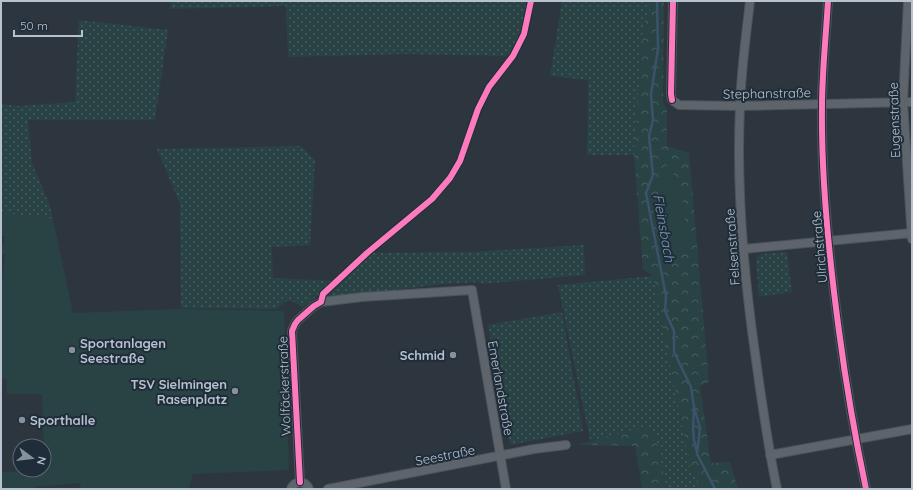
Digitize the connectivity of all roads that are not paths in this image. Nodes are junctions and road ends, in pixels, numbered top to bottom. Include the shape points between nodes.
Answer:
1 (673, 1) edge
2 (750, 1) edge
3 (828, 1) edge
4 (908, 1) edge
5 (903, 102) junction
6 (912, 102) edge
7 (822, 104) junction
8 (740, 106) junction
9 (912, 235) edge
10 (829, 241) junction
11 (744, 249) junction
12 (472, 290) joint
13 (912, 429) edge
14 (856, 440) junction
15 (566, 445) dead end
16 (770, 455) junction
17 (500, 456) junction
18 (300, 482) junction
19 (334, 488) edge
20 (292, 489) edge
21 (309, 489) edge
22 (506, 489) edge
23 (777, 489) edge
24 (866, 489) edge

1 - 8 street, Stephanstraße via 672,100 685,106
2 - 8 street, Felsenstraße
3 - 7 street, Ulrichstraße
4 - 5 street, Eugenstraße
5 - 6 street, Stephanstraße
5 - 7 street, Stephanstraße
5 - 9 street, Eugenstraße
7 - 8 street, Stephanstraße
7 - 10 street, Ulrichstraße
8 - 11 street, Felsenstraße via 740,181
9 - 10 street
10 - 11 street
10 - 14 street, Ulrichstraße via 845,376
11 - 16 street, Felsenstraße via 747,298
12 - 17 street, Emerlandstraße
12 - 18 street, Wolfäckerstraße via 321,302 298,320 292,331
13 - 14 street
14 - 16 street
14 - 24 street, Ulrichstraße
15 - 17 street, Seestraße
16 - 23 street, Felsenstraße
17 - 19 street, Seestraße
17 - 22 street, Emerlandstraße
18 - 20 street via 294,484
18 - 21 street via 306,484

